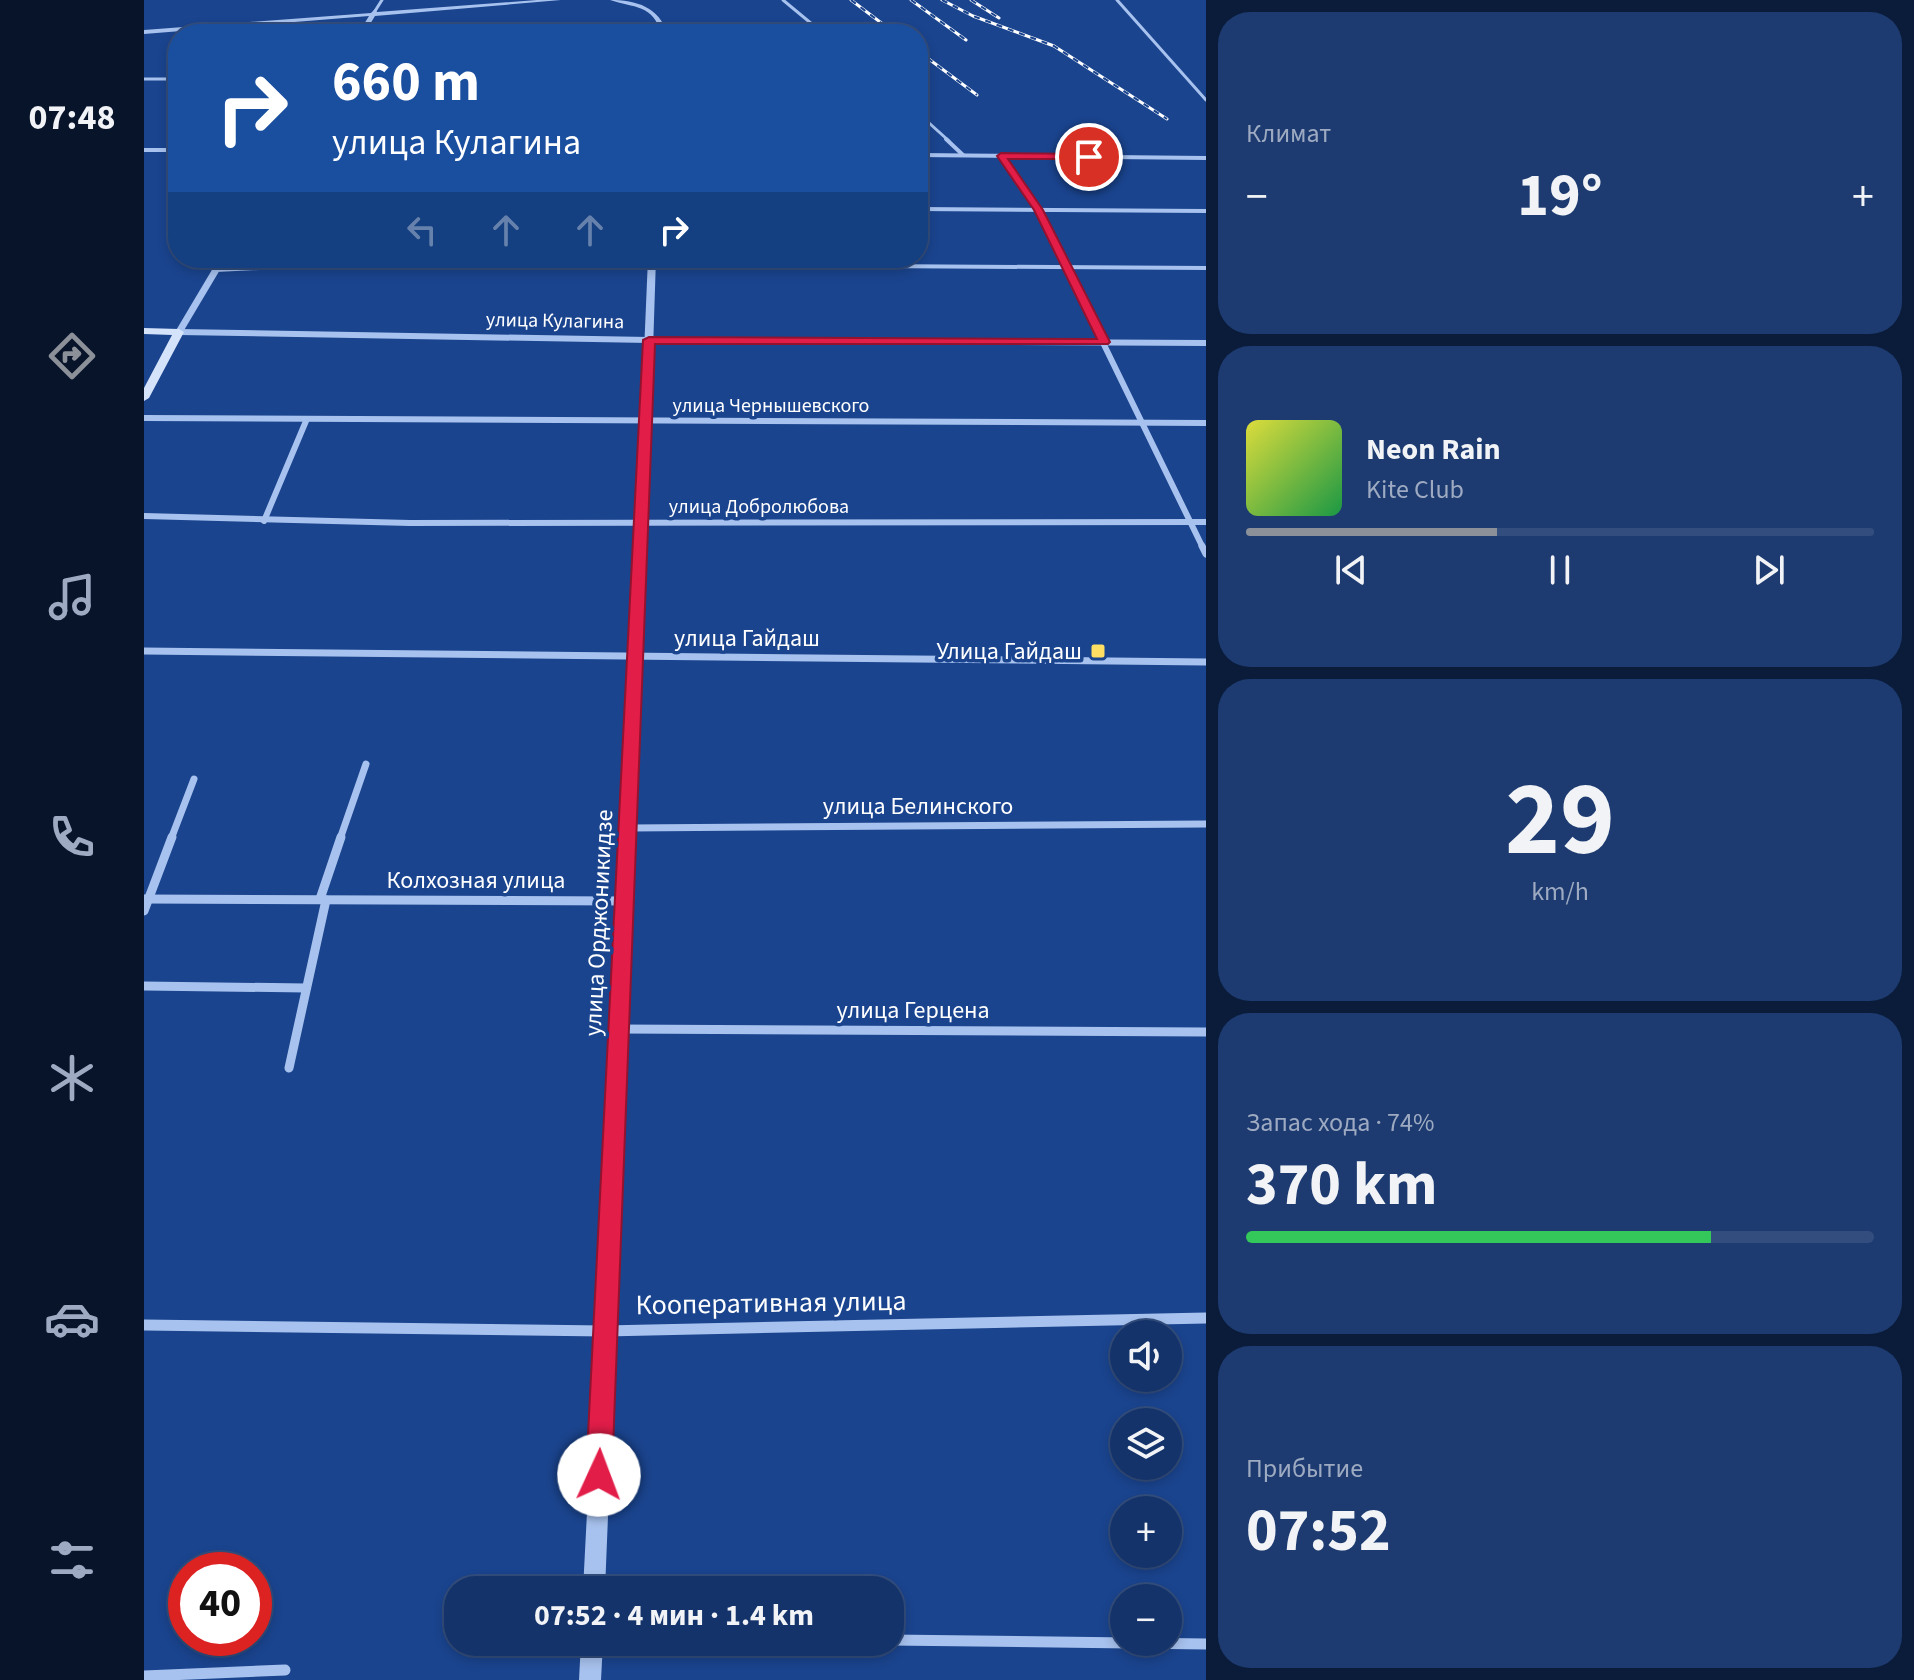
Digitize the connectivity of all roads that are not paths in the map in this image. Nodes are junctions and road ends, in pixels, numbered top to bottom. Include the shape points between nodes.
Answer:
1 (382, 0) edge
2 (558, 0) edge
3 (613, 0) edge
4 (783, 0) edge
5 (1117, 0) edge
6 (374, 13) junction
7 (241, 24) edge
8 (367, 24) edge
9 (662, 24) edge
10 (812, 24) edge
11 (144, 25) edge
12 (168, 30) edge
13 (144, 32) edge
14 (144, 79) edge
15 (168, 79) edge
16 (1206, 100) edge
17 (928, 124) edge
18 (144, 150) edge
19 (168, 150) edge
20 (928, 155) edge
21 (963, 155) junction
22 (1001, 156) junction
23 (1206, 158) edge
24 (928, 209) edge
25 (1038, 210) junction
26 (1206, 211) edge
27 (928, 266) edge
28 (1067, 267) junction
29 (258, 268) edge
30 (652, 268) edge
31 (1206, 268) edge
32 (216, 270) joint
33 (144, 331) edge
34 (179, 332) junction
35 (649, 340) junction
36 (1104, 342) junction
37 (1206, 343) edge
38 (144, 398) edge
39 (144, 418) edge
40 (306, 421) junction
41 (644, 422) junction
42 (1144, 422) junction
43 (1206, 423) edge
44 (144, 516) edge
45 (264, 521) junction
46 (1192, 522) junction
47 (1206, 522) edge
48 (642, 523) junction
49 (1206, 554) edge
50 (144, 651) edge
51 (637, 657) junction
52 (1206, 662) edge
53 (366, 764) dead end
54 (194, 779) dead end
55 (1206, 824) edge
56 (630, 828) junction
57 (146, 899) edge
58 (323, 900) junction
59 (626, 901) junction
60 (144, 911) edge
61 (144, 986) edge
62 (306, 988) junction
63 (620, 1029) junction
64 (1206, 1032) edge
65 (289, 1068) dead end
66 (1206, 1318) edge
67 (144, 1325) edge
68 (605, 1331) junction
69 (595, 1576) edge
70 (904, 1640) edge
71 (1206, 1644) edge
72 (591, 1656) edge
73 (285, 1670) dead end
74 (144, 1676) edge
75 (590, 1680) edge

1 - 6 street
2 - 6 street
3 - 9 street via 654,12
4 - 10 street
5 - 16 street
6 - 7 street
6 - 8 street
6 - 11 street
12 - 13 street
14 - 15 street
17 - 21 street
18 - 19 street
20 - 21 street
21 - 22 street
22 - 23 street
22 - 25 street
24 - 25 street
25 - 26 street
25 - 28 street
27 - 28 street
28 - 31 street
28 - 36 street
29 - 32 street
30 - 35 street, улица Орджоникидзе
32 - 34 street
33 - 34 main road, улица Кулагина
34 - 35 street, улица Кулагина
34 - 38 main road
35 - 36 street, улица Кулагина
35 - 41 street, улица Орджоникидзе
36 - 37 street, улица Кулагина
36 - 42 street
39 - 40 street, улица Чернышевского
40 - 41 street, улица Чернышевского
40 - 45 street
41 - 42 street, улица Чернышевского
41 - 48 street, улица Орджоникидзе
42 - 43 street, улица Чернышевского
42 - 46 street
44 - 45 street, улица Добролюбова
45 - 48 street, улица Добролюбова
46 - 47 street, улица Добролюбова
46 - 48 street, улица Добролюбова
46 - 49 street
48 - 51 street, улица Орджоникидзе
50 - 51 street, улица Гайдаш
51 - 52 street, улица Гайдаш
51 - 56 street, улица Орджоникидзе
53 - 58 street
54 - 57 street
55 - 56 street, улица Белинского
56 - 59 street, улица Орджоникидзе
57 - 58 street, Колхозная улица
57 - 60 street
58 - 59 street, Колхозная улица
58 - 62 street
59 - 63 street, улица Орджоникидзе
61 - 62 street
62 - 65 street
63 - 64 street, улица Герцена
63 - 68 street, улица Орджоникидзе
66 - 68 street, Кооперативная улица
67 - 68 street, Кооперативная улица
68 - 69 street, улица Орджоникидзе
70 - 71 street
72 - 75 street
73 - 74 street

